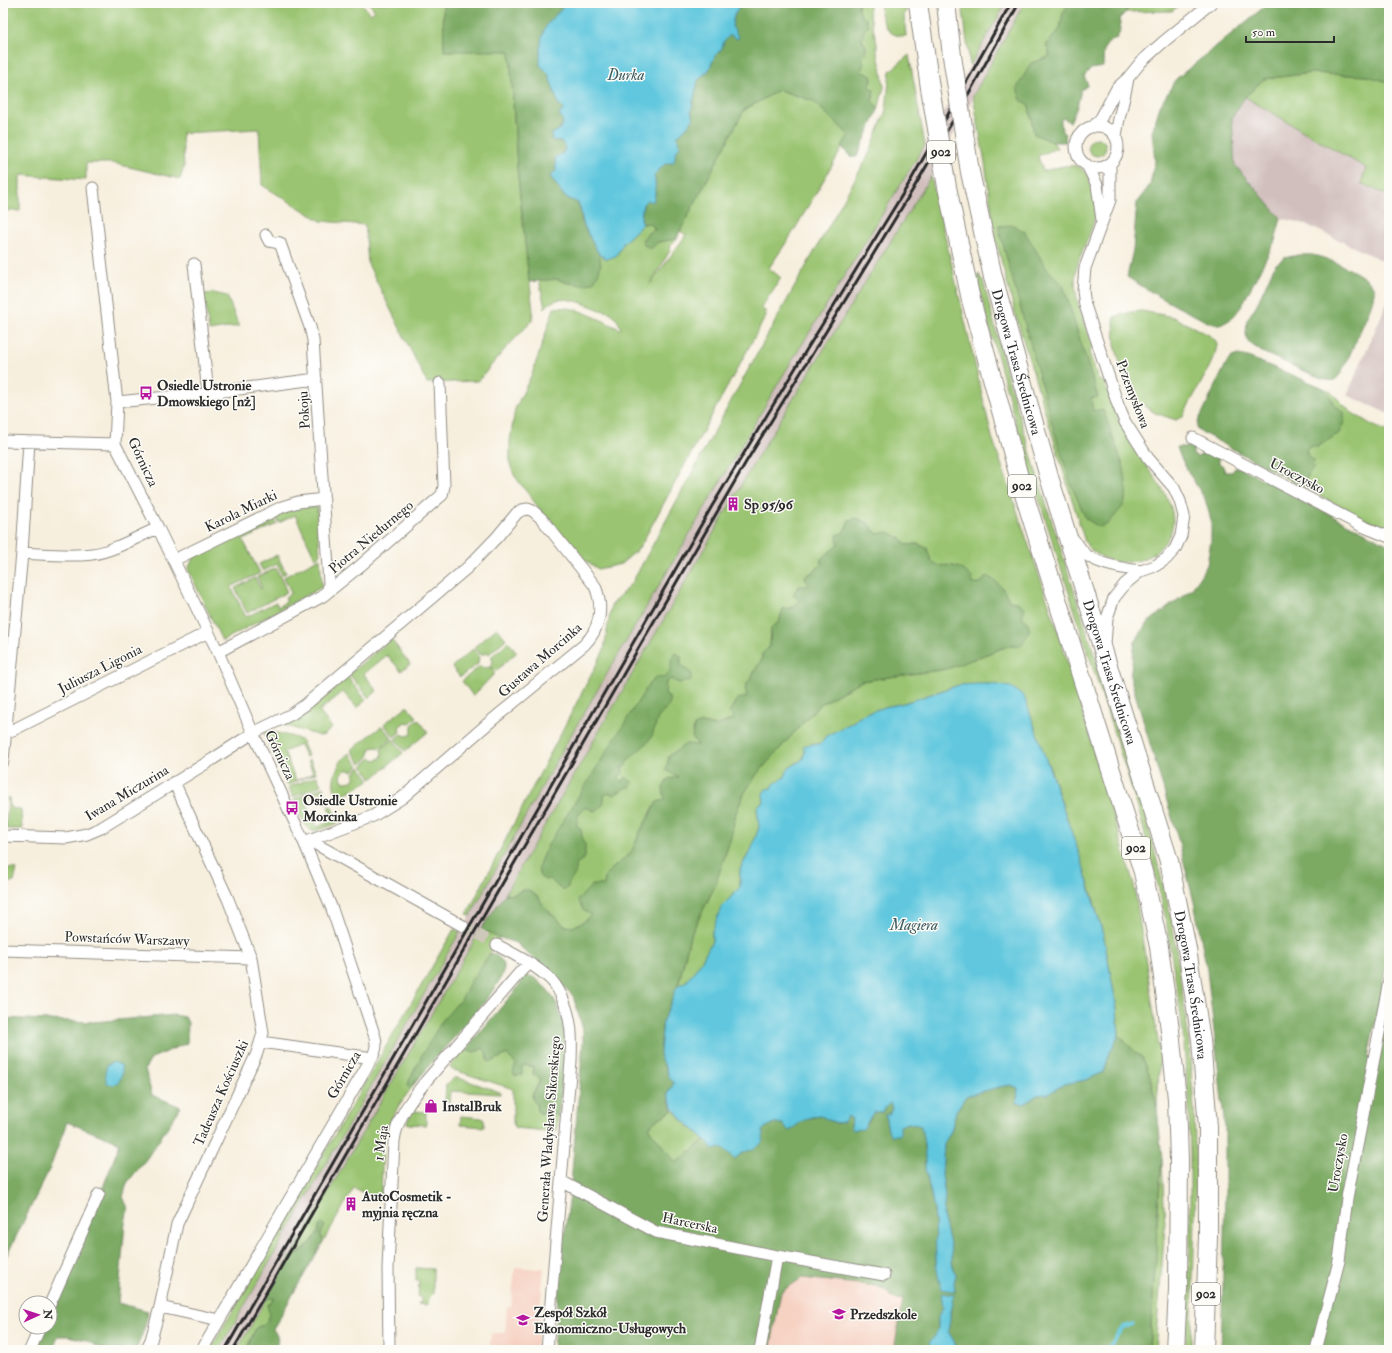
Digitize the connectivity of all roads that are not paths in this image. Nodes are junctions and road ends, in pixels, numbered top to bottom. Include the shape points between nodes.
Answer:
1 (918, 3) edge
2 (946, 3) edge
3 (1210, 3) edge
4 (1128, 78) junction
5 (1093, 127) junction
6 (1116, 138) junction
7 (1110, 164) junction
8 (1087, 166) junction
9 (93, 188) dead end
10 (1102, 221) junction
11 (266, 235) dead end
12 (194, 264) dead end
13 (316, 379) junction
14 (440, 383) dead end
15 (208, 393) junction
16 (117, 402) junction
17 (1193, 438) dead end
18 (3, 441) edge
19 (29, 442) junction
20 (115, 444) junction
21 (324, 499) junction
22 (158, 528) junction
23 (1065, 529) junction
24 (1389, 537) edge
25 (22, 553) junction
26 (174, 560) junction
27 (1141, 571) junction
28 (323, 596) junction
29 (208, 632) junction
30 (1104, 651) junction
31 (218, 652) junction
32 (4, 732) edge
33 (254, 733) junction
34 (3, 761) edge
35 (174, 782) junction
36 (3, 836) edge
37 (304, 842) junction
38 (463, 926) tunnel mouth
39 (497, 945) tunnel mouth
40 (3, 950) edge
41 (251, 958) junction
42 (528, 963) junction
43 (1389, 981) edge
44 (261, 1042) junction
45 (372, 1059) junction
46 (561, 1181) junction
47 (99, 1194) dead end
48 (1208, 1238) junction
49 (776, 1256) junction
50 (884, 1275) dead end
51 (1178, 1289) junction
52 (54, 1295) edge
53 (160, 1307) junction
54 (219, 1320) junction
55 (37, 1335) edge
56 (30, 1350) edge
57 (146, 1350) edge
58 (202, 1350) edge
59 (389, 1350) edge
60 (547, 1350) edge
61 (760, 1350) edge
62 (1168, 1350) edge
63 (1175, 1350) edge
64 (1204, 1350) edge
65 (1214, 1350) edge
66 (1316, 1350) edge

1 - 51 main road, Drogowa Trasa Średnicowa / 902, bridge via 947,187 971,300 1022,488 1143,872 1159,948 1177,1099
2 - 23 main road, Drogowa Trasa Średnicowa / 902, bridge via 970,172 993,277
3 - 4 street via 1146,57
4 - 5 street via 1117,88 1101,118
4 - 6 street
5 - 6 street via 1106,128
5 - 8 street via 1081,134 1076,145 1079,157
6 - 7 street via 1117,152
7 - 8 street via 1098,168
7 - 10 street, Przemysłowa via 1110,200
8 - 10 street, Przemysłowa via 1097,186
9 - 16 street, Górnicza
10 - 27 street, Przemysłowa via 1085,268 1085,305 1125,422 1148,458 1174,488 1184,516 1181,536 1175,549 1166,560
11 - 13 street, Pokoju via 269,241 280,243 310,327 315,352
12 - 15 street
13 - 15 street
13 - 21 street, Pokoju
14 - 28 street, Piotra Niedurnego via 444,486 442,495
15 - 16 street
16 - 20 street, Górnicza
17 - 24 street, Uroczysko via 1362,526
18 - 19 street
19 - 20 street
19 - 25 street
20 - 22 street, Górnicza
21 - 26 street, Karola Miarki via 282,506
21 - 28 street, Pokoju via 329,584
22 - 25 street via 93,554
22 - 26 street, Górnicza
23 - 27 street via 1085,554 1121,569
23 - 30 main road, Drogowa Trasa Średnicowa / 902
25 - 32 street
26 - 29 street, Górnicza
27 - 30 street via 1125,584 1114,598 1108,618
28 - 31 street, Piotra Niedurnego
29 - 31 street, Górnicza
29 - 32 street, Juliusza Ligonia via 24,725
30 - 48 main road, Drogowa Trasa Średnicowa / 902 via 1169,861 1187,948 1201,1040 1208,1127
31 - 33 street, Górnicza
32 - 34 street
33 - 35 street, Iwana Miczurina
33 - 37 street, Górnicza
33 - 37 street, Gustawa Morcinka via 304,705 468,567 522,510 537,514 597,591 600,607 598,625 584,645 402,798 373,816
35 - 36 street, Iwana Miczurina via 101,828 87,834 66,838
35 - 41 street, Tadeusza Kościuszki via 228,899
37 - 38 street via 314,843
37 - 45 street, Górnicza via 332,909 375,1037 376,1048
39 - 42 street, Generała Władysława Sikorskiego
40 - 41 street, Powstańców Warszawy
41 - 44 street, Tadeusza Kościuszki via 263,1033
42 - 46 street, Generała Władysława Sikorskiego via 550,978 559,991 566,1005 571,1027 572,1061
42 - 59 street, 1 Maja via 426,1081 397,1126 394,1141 388,1268
43 - 66 street, Uroczysko via 1346,1198 1338,1261
44 - 45 street
44 - 53 street, Tadeusza Kościuszki via 177,1224
45 - 54 street, Górnicza
46 - 49 street, Harcerska via 656,1232
46 - 60 street, Generała Władysława Sikorskiego
47 - 52 street
48 - 64 main road, Drogowa Trasa Średnicowa / 902
48 - 65 main road
49 - 50 street, Harcerska
49 - 61 street
51 - 62 main road
51 - 63 main road, Drogowa Trasa Średnicowa / 902
53 - 54 street
53 - 57 street, Tadeusza Kościuszki
54 - 58 street, Górnicza
55 - 56 street

